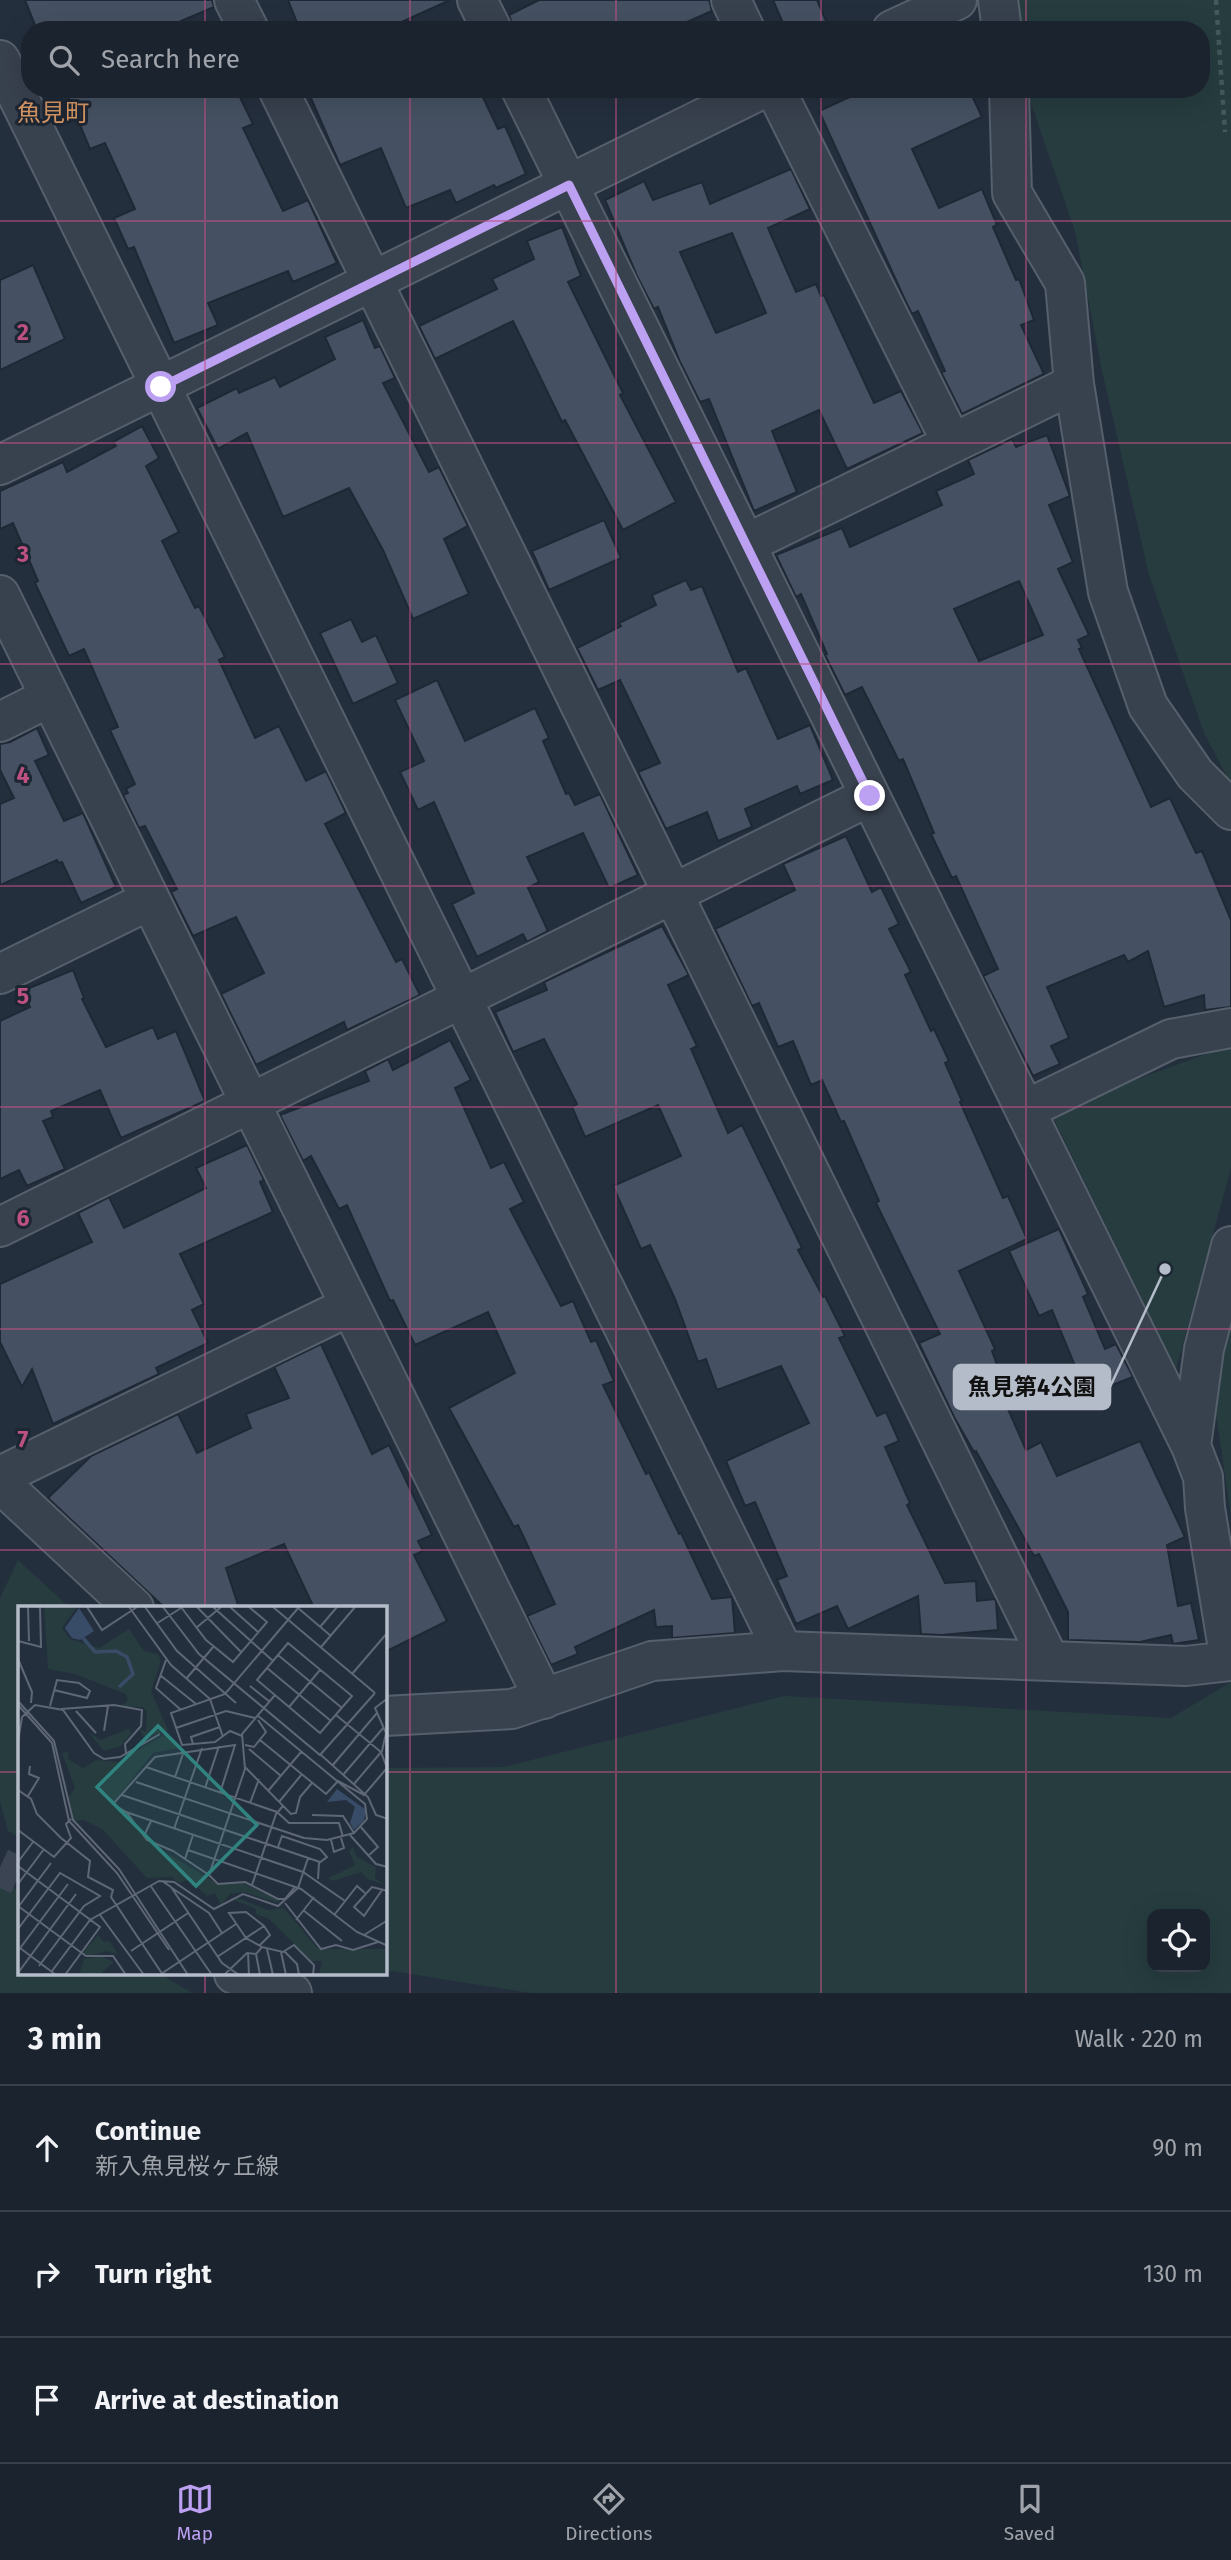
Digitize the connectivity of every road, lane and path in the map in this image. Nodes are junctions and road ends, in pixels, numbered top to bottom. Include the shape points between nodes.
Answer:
1 (234, 0) edge
2 (477, 0) edge
3 (731, 0) edge
4 (957, 0) edge
5 (998, 0) edge
6 (1216, 0) edge
7 (244, 21) edge
8 (488, 21) edge
9 (742, 21) edge
10 (912, 21) edge
11 (1001, 21) edge
12 (0, 60) edge
13 (282, 98) edge
14 (526, 98) edge
15 (744, 98) edge
16 (780, 98) edge
17 (1009, 98) edge
18 (1225, 132) dead end
19 (569, 185) junction
20 (373, 282) junction
21 (1074, 384) junction
22 (161, 387) junction
23 (952, 443) junction
24 (0, 465) edge
25 (746, 544) junction
26 (0, 595) edge
27 (50, 697) junction
28 (0, 722) edge
29 (870, 796) junction
30 (1231, 810) edge
31 (673, 894) junction
32 (150, 900) junction
33 (0, 974) edge
34 (462, 998) junction
35 (1231, 1028) edge
36 (250, 1103) junction
37 (1025, 1110) junction
38 (0, 1227) edge
39 (1231, 1246) edge
40 (350, 1306) junction
41 (1191, 1446) junction
42 (0, 1476) edge
43 (0, 1483) edge
44 (132, 1606) edge
45 (782, 1651) junction
46 (1049, 1660) junction
47 (544, 1699) junction
48 (387, 1716) edge
49 (240, 1976) edge
50 (292, 1993) edge

1 - 7 street
2 - 8 street
3 - 9 street
4 - 10 street
5 - 11 street
6 - 18 path
12 - 22 street
13 - 20 street
14 - 19 street
15 - 19 street
16 - 23 street
17 - 21 street via 1012,193 1065,283
19 - 20 street
19 - 25 street
20 - 22 street
20 - 31 street
21 - 23 street
21 - 30 street via 1108,592 1148,706 1195,774
22 - 24 street
22 - 34 street
23 - 25 street
25 - 29 street
26 - 27 street
27 - 28 street
27 - 32 street
29 - 31 street
29 - 37 street
31 - 34 street
31 - 46 street
32 - 33 street
32 - 36 street
34 - 36 street
34 - 45 street
35 - 37 street via 1171,1039
36 - 38 street
36 - 40 street
37 - 41 street
39 - 41 street via 1204,1349
40 - 42 street
40 - 47 street
41 - 46 street via 1203,1477 1230,1661 1186,1665
43 - 44 street
45 - 46 street
45 - 47 street via 652,1661
47 - 48 street via 512,1709
49 - 50 street

